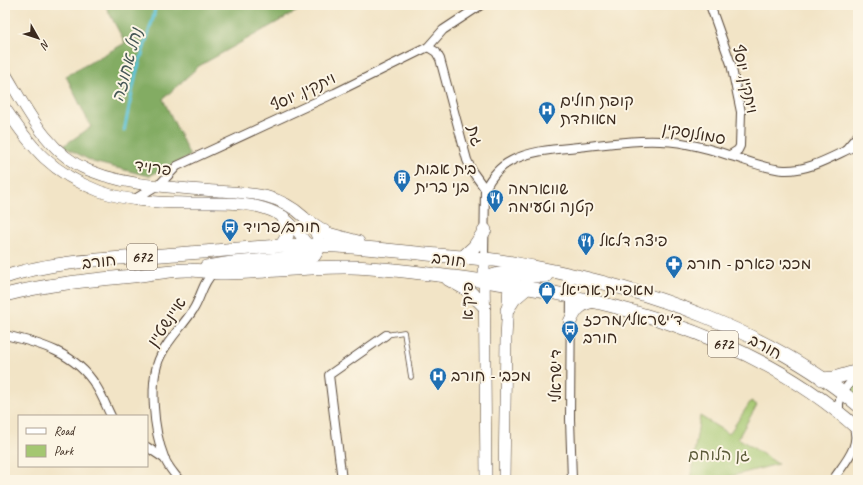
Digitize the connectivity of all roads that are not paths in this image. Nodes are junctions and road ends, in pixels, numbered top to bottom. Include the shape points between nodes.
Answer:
1 (481, 5) edge
2 (710, 5) edge
3 (428, 47) junction
4 (5, 73) edge
5 (5, 108) edge
6 (858, 135) edge
7 (858, 145) edge
8 (846, 150) junction
9 (730, 155) junction
10 (157, 186) junction
11 (485, 189) junction
12 (135, 199) junction
13 (283, 217) junction
14 (308, 221) junction
15 (485, 230) junction
16 (281, 246) junction
17 (314, 249) junction
18 (391, 250) junction
19 (462, 258) junction
20 (484, 259) junction
21 (325, 268) junction
22 (190, 270) junction
23 (213, 273) junction
24 (567, 273) junction
25 (435, 275) junction
26 (5, 277) edge
27 (507, 278) junction
28 (484, 281) junction
29 (528, 287) junction
30 (571, 295) junction
31 (5, 296) edge
32 (594, 301) junction
33 (484, 306) junction
34 (507, 310) junction
35 (570, 322) junction
36 (5, 335) edge
37 (386, 335) joint
38 (858, 371) edge
39 (858, 374) edge
40 (411, 377) dead end
41 (822, 378) junction
42 (843, 392) junction
43 (858, 405) edge
44 (840, 413) junction
45 (110, 415) edge
46 (855, 426) edge
47 (148, 448) edge
48 (164, 458) junction
49 (179, 480) edge
50 (342, 480) edge
51 (486, 480) edge
52 (504, 480) edge
53 (572, 480) edge
54 (832, 480) edge

1 - 3 street, ויתקין, יוסף via 443,30
2 - 9 street, ויתקין, יוסף via 731,64 740,112 740,146
3 - 10 street, ויתקין, יוסף via 177,166
3 - 11 street, גת via 436,52 440,59 467,160
4 - 10 main road, פרויד via 39,128 61,152 87,169 127,181
5 - 12 main road, פרויד via 26,140 53,166 100,192
6 - 8 street
7 - 8 street, סמולנסקין
8 - 9 street, סמולנסקין via 816,165 784,170 768,168
9 - 11 street, סמולנסקין via 668,141 635,140 565,148 526,154 510,162 498,170
10 - 12 street, ויתקין, יוסף
10 - 14 main road, פרויד via 259,194 280,200
11 - 15 street
12 - 13 main road, פרויד via 251,205
13 - 16 main road via 288,230 287,238
13 - 17 main road, פרויד
14 - 17 main road, פרויד via 317,234
14 - 18 main road via 328,234
15 - 19 main road via 474,247
15 - 20 street
16 - 17 main road, חורב / 672
16 - 26 main road, חורב / 672 via 63,265
17 - 18 main road, חורב / 672
17 - 21 main road, פרויד
17 - 22 main road
18 - 19 main road, חורב / 672
19 - 20 main road, חורב / 672
20 - 24 main road, חורב / 672
20 - 27 main road via 498,266
20 - 28 main road, פיק"א
21 - 23 main road, חורב / 672
21 - 25 main road, חורב / 672 via 364,268
22 - 23 main road, חורב / 672
22 - 31 main road, חורב / 672 via 64,283
23 - 48 street, איינשטיין via 193,310 160,357 154,391 154,411
24 - 27 main road
24 - 30 street, ד'ישראלי
24 - 41 main road, חורב / 672 via 638,293 716,322 782,352
25 - 28 main road, חורב / 672
25 - 33 main road via 463,287
27 - 28 main road, חורב / 672
27 - 29 main road, חורב / 672
27 - 34 main road
28 - 33 main road, פיק"א
29 - 30 main road, חורב / 672
29 - 34 main road via 514,299
30 - 32 main road, חורב / 672
30 - 35 street, ד'ישראלי
32 - 35 main road via 578,308
32 - 44 main road, חורב / 672 via 653,318 728,346 772,369
33 - 51 main road, פיק"א
34 - 52 main road
35 - 53 street, ד'ישראלי
36 - 45 street via 46,346 67,356 90,377
37 - 40 lane via 404,332
37 - 50 street via 329,375
38 - 41 main road via 834,378
39 - 42 street
41 - 42 main road, חורב / 672
42 - 43 main road, חורב / 672
42 - 44 street via 839,400
44 - 46 main road, חורב / 672
46 - 54 street via 855,446
47 - 48 street
48 - 49 street, איינשטיין

